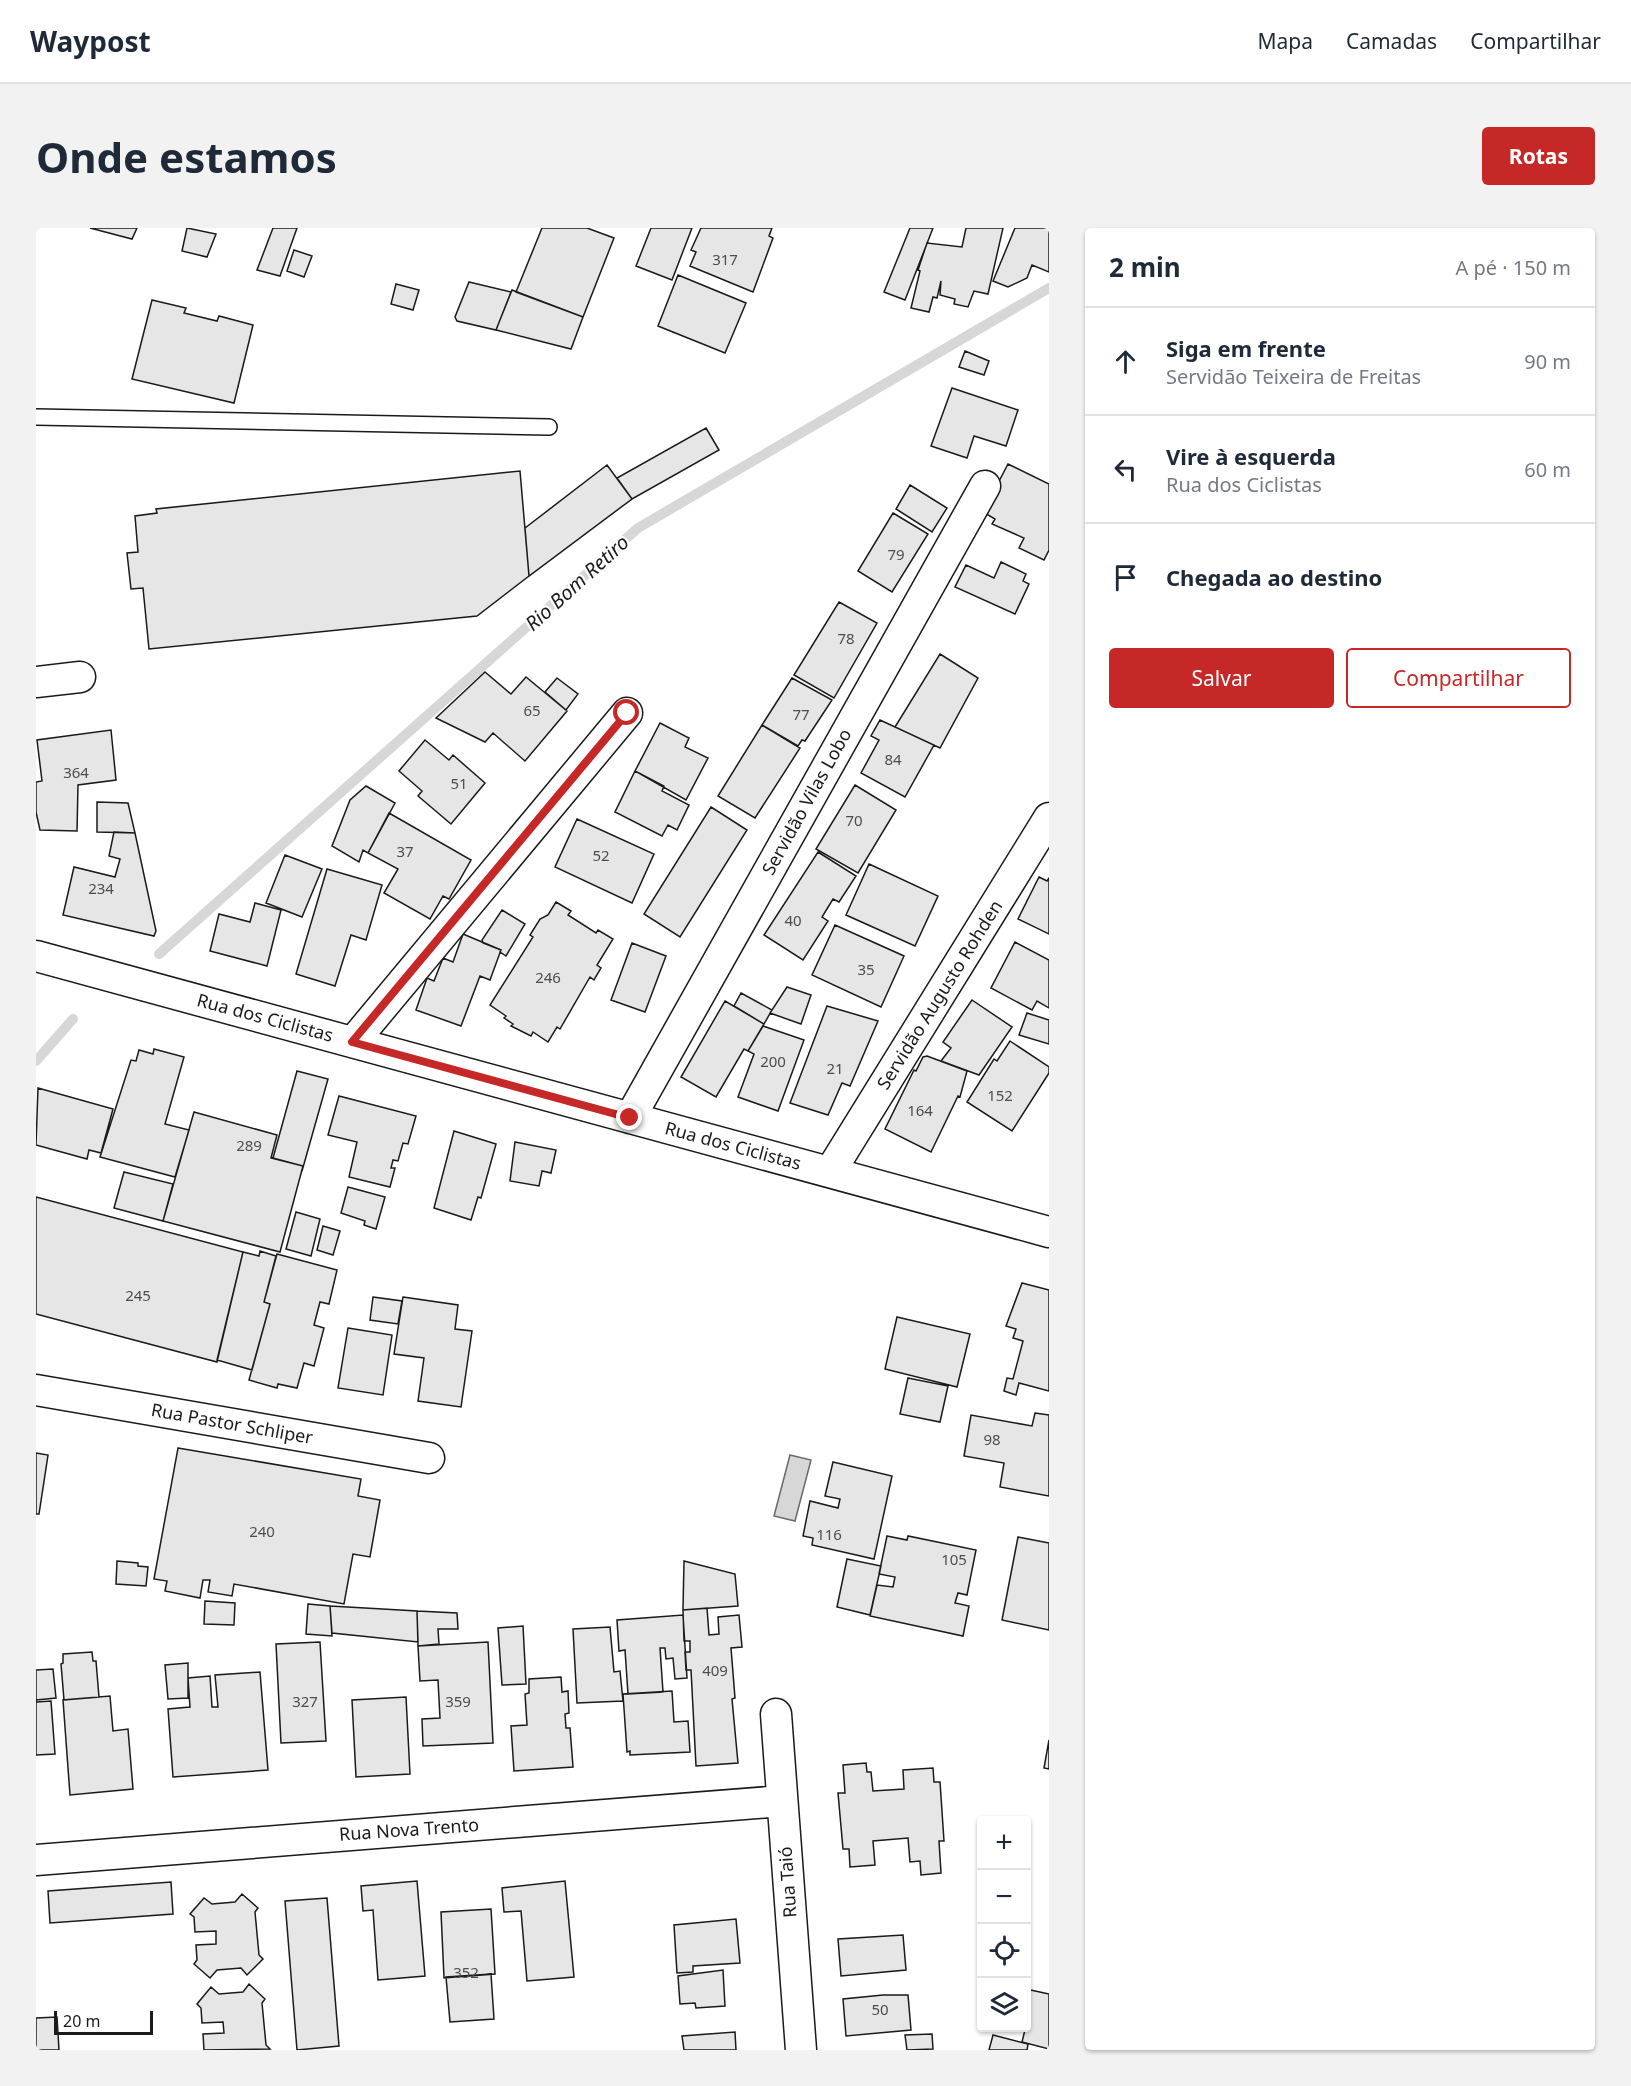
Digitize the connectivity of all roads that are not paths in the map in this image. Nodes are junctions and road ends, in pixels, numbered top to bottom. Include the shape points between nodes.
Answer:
1 (36, 417) edge
2 (549, 427) dead end
3 (984, 486) dead end
4 (80, 677) dead end
5 (36, 682) edge
6 (627, 713) dead end
7 (1049, 818) edge
8 (36, 956) edge
9 (352, 1042) junction
10 (630, 1118) junction
11 (830, 1172) junction
12 (1049, 1232) edge
13 (36, 1390) edge
14 (429, 1458) dead end
15 (776, 1714) dead end
16 (782, 1801) junction
17 (36, 1860) edge
18 (801, 2050) edge

1 - 2 lane
3 - 10 street, Servidão Vilas Lobo
4 - 5 street
6 - 9 street
7 - 11 street, Servidão Augusto Rohden
8 - 9 street, Rua dos Ciclistas
9 - 10 street, Rua dos Ciclistas
10 - 11 street, Rua dos Ciclistas
11 - 12 street, Rua dos Ciclistas
13 - 14 street, Rua Pastor Schliper
15 - 16 street, Rua Taió
16 - 17 street, Rua Nova Trento
16 - 18 street, Rua Taió

